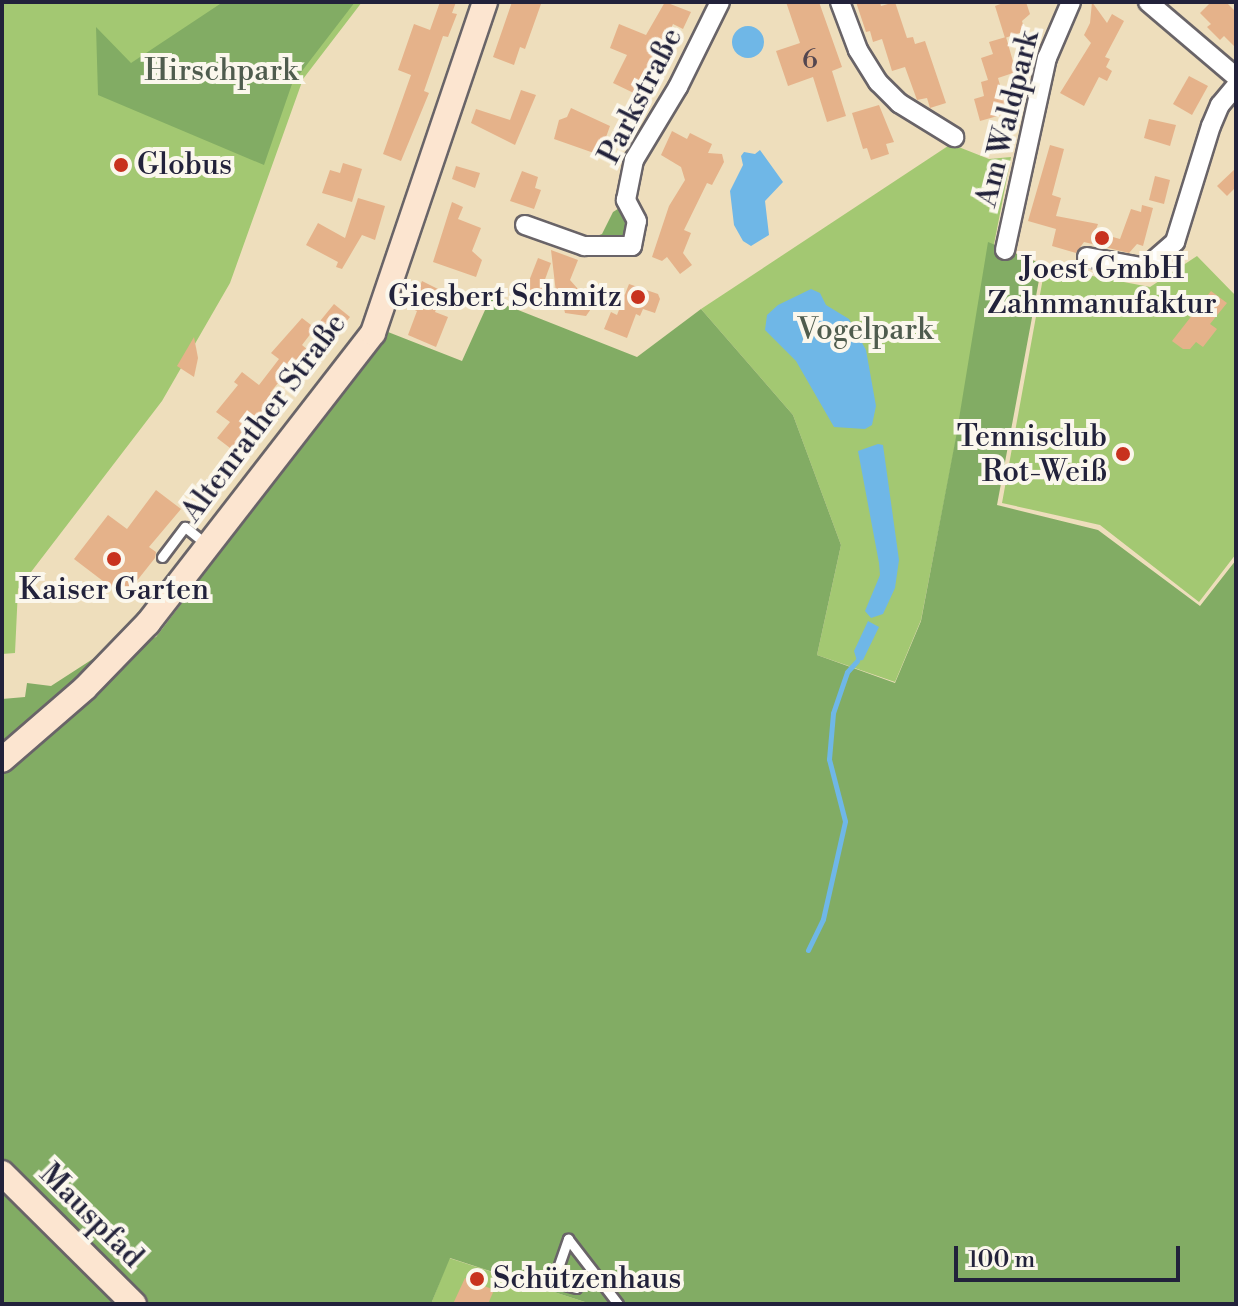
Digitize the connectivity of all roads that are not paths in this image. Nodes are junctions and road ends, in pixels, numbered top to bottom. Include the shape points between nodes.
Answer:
1 (485, 2) edge
2 (720, 2) edge
3 (840, 2) edge
4 (1071, 2) edge
5 (1148, 2) edge
6 (1236, 77) edge
7 (1236, 86) edge
8 (954, 137) dead end
9 (525, 225) dead end
10 (1005, 250) dead end
11 (1087, 257) dead end
12 (207, 545) junction
13 (162, 557) dead end
14 (2, 760) edge
15 (2, 1173) edge
16 (576, 1288) dead end
17 (134, 1304) edge
18 (618, 1304) edge

1 - 12 street, Altenrather Straße via 373,333
2 - 9 street, Parkstraße via 634,160 626,200 637,221 632,246 584,246
3 - 8 street via 858,50 878,82 899,103
4 - 10 street, Am Waldpark via 1047,58
5 - 6 street
7 - 11 street via 1214,118 1175,242 1145,268
12 - 13 lane via 185,527
12 - 14 street, Altenrather Straße via 130,644
15 - 17 street, Mauspfad
16 - 18 lane via 553,1282 568,1239

